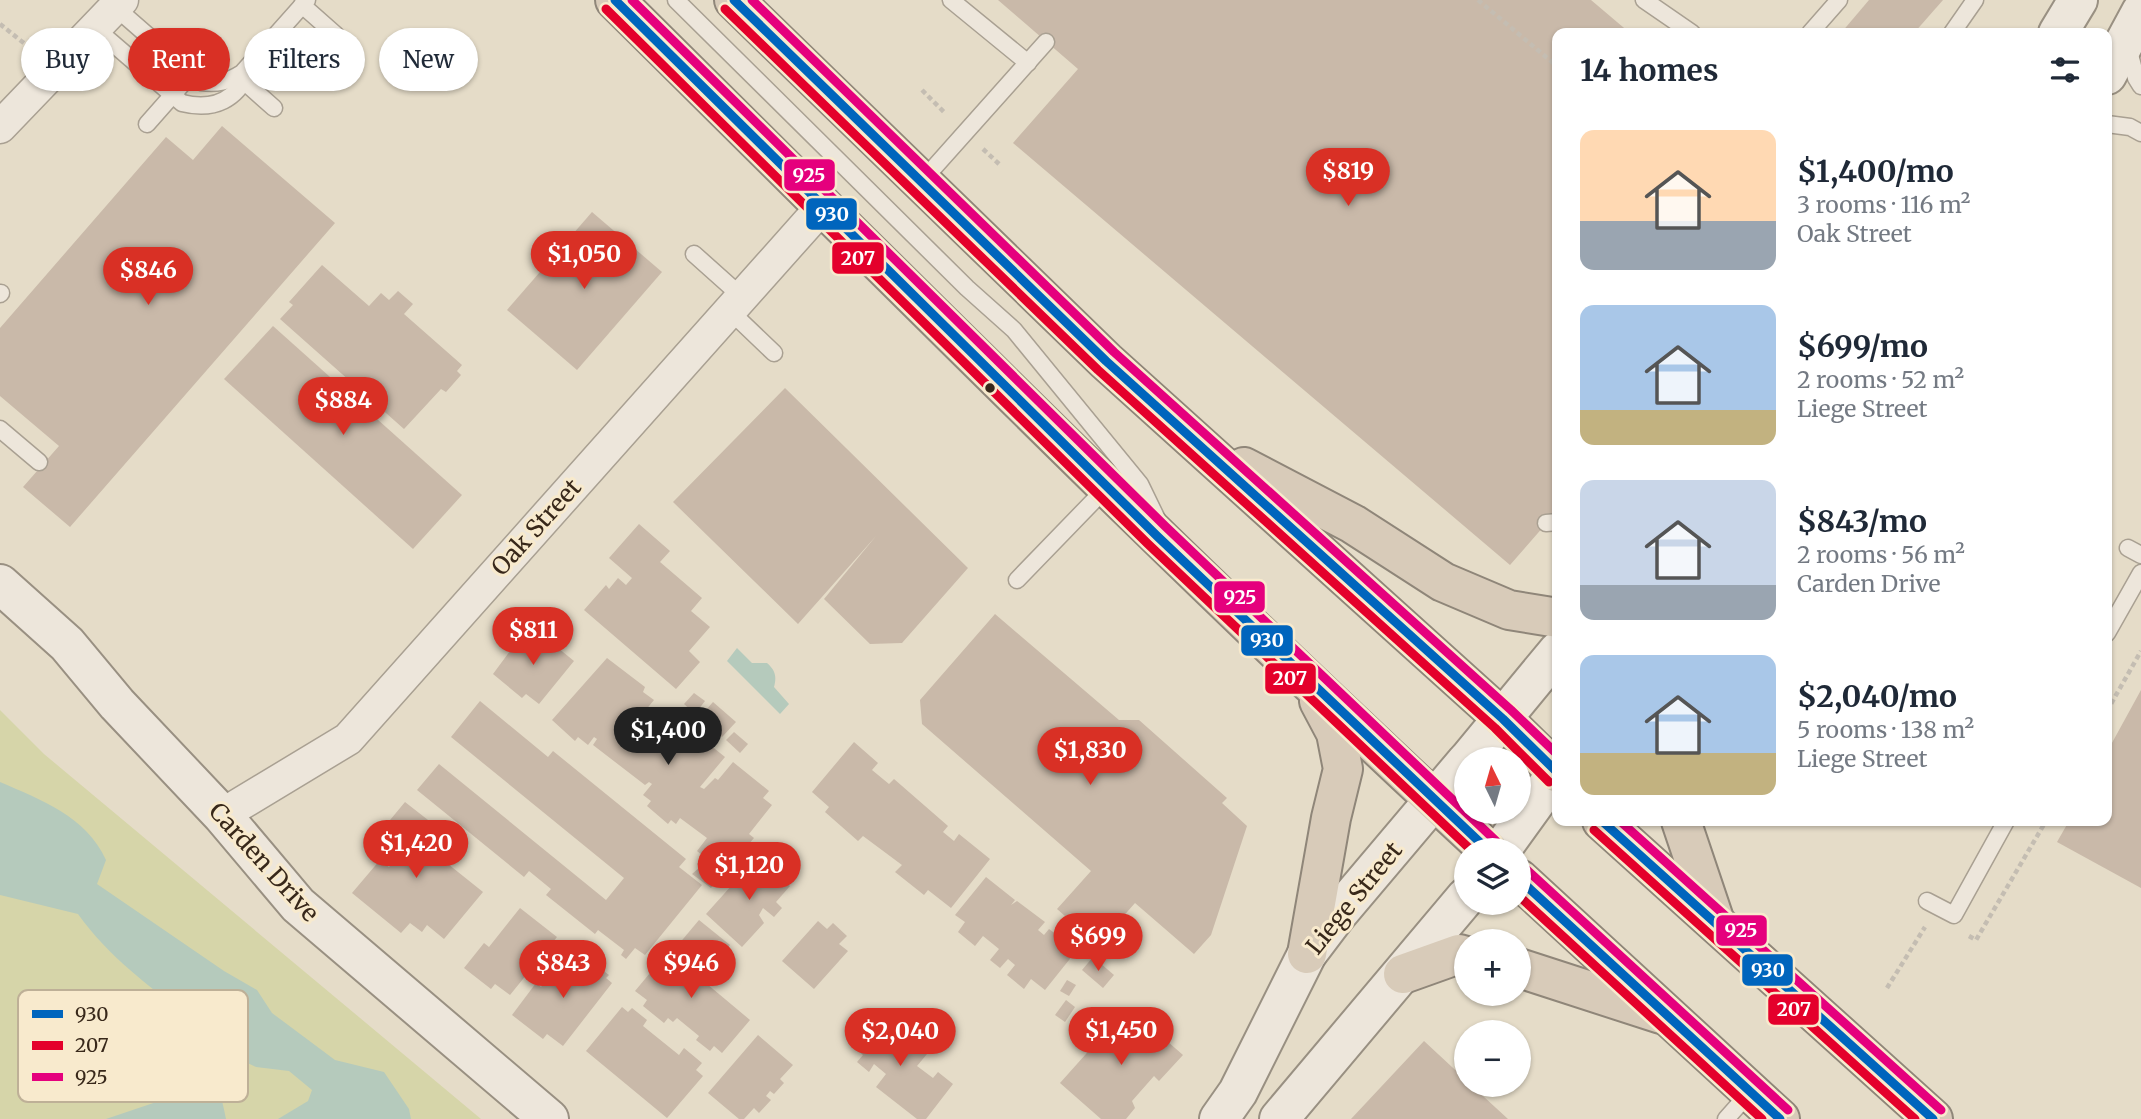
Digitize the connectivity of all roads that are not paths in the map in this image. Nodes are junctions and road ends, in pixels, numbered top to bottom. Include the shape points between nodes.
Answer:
1 (615, 0) edge
2 (676, 0) edge
3 (734, 0) edge
4 (951, 0) edge
5 (1644, 0) edge
6 (1839, 0) edge
7 (1975, 0) edge
8 (2078, 0) edge
9 (304, 3) edge
10 (111, 12) edge
11 (2134, 25) edge
12 (132, 28) edge
13 (329, 28) edge
14 (1685, 28) edge
15 (1814, 28) edge
16 (1955, 28) edge
17 (2061, 28) edge
18 (1046, 42) dead end
19 (1028, 63) junction
20 (2112, 66) edge
21 (241, 79) junction
22 (230, 81) edge
23 (2141, 86) edge
24 (176, 91) edge
25 (172, 95) junction
26 (274, 108) dead end
27 (147, 124) dead end
28 (2112, 125) edge
29 (0, 127) edge
30 (2141, 133) edge
31 (920, 183) junction
32 (823, 206) junction
33 (694, 254) dead end
34 (735, 303) junction
35 (774, 352) dead end
36 (0, 429) edge
37 (1198, 444) junction
38 (39, 462) dead end
39 (1107, 487) junction
40 (1170, 547) junction
41 (2141, 573) edge
42 (1017, 580) dead end
43 (0, 584) edge
44 (1552, 617) edge
45 (2112, 624) edge
46 (1552, 658) edge
47 (1310, 684) junction
48 (1503, 719) junction
49 (1479, 747) edge
50 (1552, 767) edge
51 (1454, 776) edge
52 (1552, 779) edge
53 (1434, 800) junction
54 (222, 815) junction
55 (1608, 826) edge
56 (1683, 826) edge
57 (1999, 826) edge
58 (1476, 838) edge
59 (1510, 838) edge
60 (1531, 890) edge
61 (1927, 901) dead end
62 (1454, 912) edge
63 (1716, 924) junction
64 (1307, 954) junction
65 (1454, 956) edge
66 (1531, 972) edge
67 (1403, 974) junction
68 (1670, 1017) junction
69 (1738, 1105) edge
70 (1282, 1118) edge
71 (550, 1119) edge
72 (1219, 1119) edge
73 (1780, 1119) edge
74 (1933, 1119) edge

1 - 32 highway
2 - 40 lane via 1014,330 1140,484
3 - 31 highway
4 - 19 lane
5 - 14 lane
6 - 15 lane
7 - 16 lane
8 - 17 street
9 - 13 lane
9 - 21 lane
10 - 12 lane
10 - 25 lane
10 - 29 street
11 - 20 street
11 - 23 lane via 2136,78
18 - 19 lane
19 - 31 lane
21 - 22 lane
21 - 25 lane via 230,98 215,106 182,103
21 - 26 lane
24 - 25 lane
25 - 27 lane
28 - 30 lane
31 - 37 highway
32 - 34 street, Oak Street
32 - 39 highway
33 - 34 lane
34 - 35 lane
34 - 54 street, Oak Street via 348,739
36 - 38 lane
37 - 44 highway via 1353,524 1443,582 1509,610
37 - 48 highway
39 - 40 highway
39 - 42 lane
40 - 47 highway
41 - 45 lane
43 - 54 street, Carden Drive via 66,644
46 - 48 street, Liege Street
47 - 53 highway
47 - 64 highway via 1336,733 1343,769
48 - 49 street, Liege Street
48 - 50 highway
51 - 53 street, Liege Street
52 - 59 street
53 - 58 highway
53 - 64 street, Liege Street
54 - 71 street, Carden Drive via 298,905
55 - 63 highway
56 - 63 highway
57 - 61 lane via 1954,915
60 - 68 highway
62 - 67 street
63 - 74 highway
64 - 72 street, Liege Street via 1238,1092
65 - 67 highway
66 - 68 highway
67 - 70 street
68 - 69 highway
69 - 73 highway

